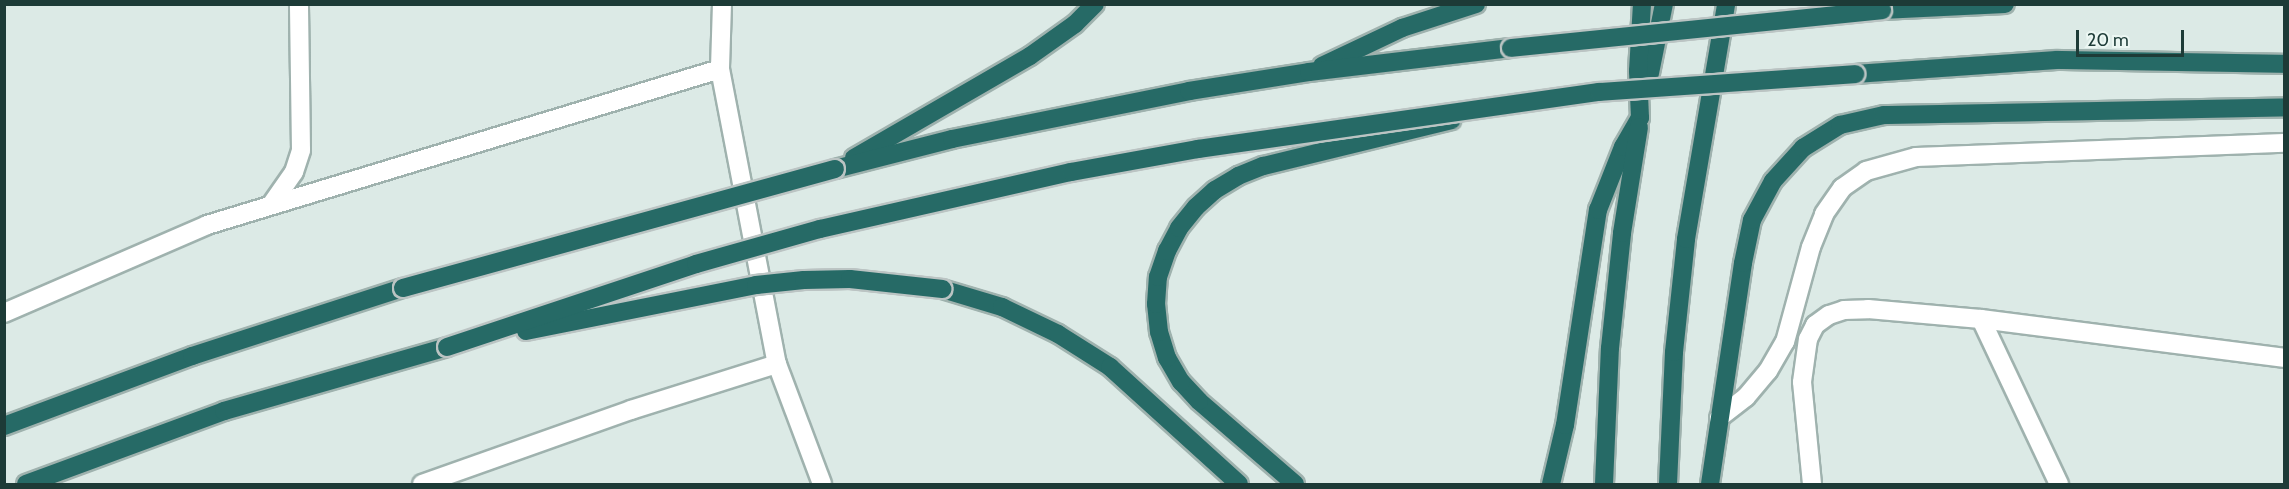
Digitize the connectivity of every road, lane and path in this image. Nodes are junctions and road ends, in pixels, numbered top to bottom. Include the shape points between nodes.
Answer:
1 (299, 4) edge
2 (722, 4) edge
3 (1095, 4) edge
4 (1476, 4) edge
5 (1642, 4) edge
6 (1664, 4) edge
7 (1726, 4) edge
8 (2005, 4) edge
9 (2284, 64) edge
10 (720, 69) junction
11 (1309, 72) junction
12 (1515, 104) junction
13 (2284, 107) edge
14 (1640, 118) junction
15 (2284, 143) edge
16 (835, 169) junction
17 (744, 194) junction
18 (271, 206) junction
19 (4, 313) edge
20 (1982, 319) junction
21 (447, 347) junction
22 (2284, 358) edge
23 (777, 364) junction
24 (1719, 418) junction
25 (4, 426) edge
26 (461, 476) edge
27 (26, 484) edge
28 (422, 484) edge
29 (822, 484) edge
30 (1239, 484) edge
31 (1295, 484) edge
32 (1551, 484) edge
33 (1604, 484) edge
34 (1668, 484) edge
35 (1710, 484) edge
36 (1812, 484) edge
37 (2059, 484) edge

1 - 18 street via 301,150 294,172
2 - 10 street
3 - 16 highway via 1076,24 1030,56
4 - 11 highway via 1402,28
5 - 14 highway
6 - 14 highway
7 - 34 highway via 1686,239 1674,352
8 - 11 highway, bridge via 1882,10
9 - 12 highway, bridge via 2056,60 1599,92
10 - 17 street
10 - 18 street
11 - 16 highway via 1071,114
12 - 21 highway, bridge via 1198,149 945,199 696,264
12 - 31 highway via 1263,166 1215,190 1179,228 1158,278 1159,332 1167,358 1181,382 1199,401
13 - 24 highway via 1928,112 1884,115 1840,125 1803,148 1773,181 1752,220
14 - 32 highway via 1623,147 1598,210 1565,425
14 - 33 highway via 1610,348
15 - 24 street via 1916,157 1866,171 1842,188 1824,213 1785,342 1768,371 1746,397
16 - 17 highway, bridge
17 - 23 street
17 - 25 highway, bridge via 403,288 192,356
18 - 19 street via 207,225
20 - 22 street
20 - 36 street via 1868,309 1844,310 1815,325 1808,339 1802,382
20 - 37 street
21 - 27 highway via 224,411
21 - 30 highway, bridge via 756,285 850,279 942,289 1002,307 1058,334 1110,367
23 - 26 street via 631,410
23 - 29 street
24 - 35 highway
26 - 28 street

